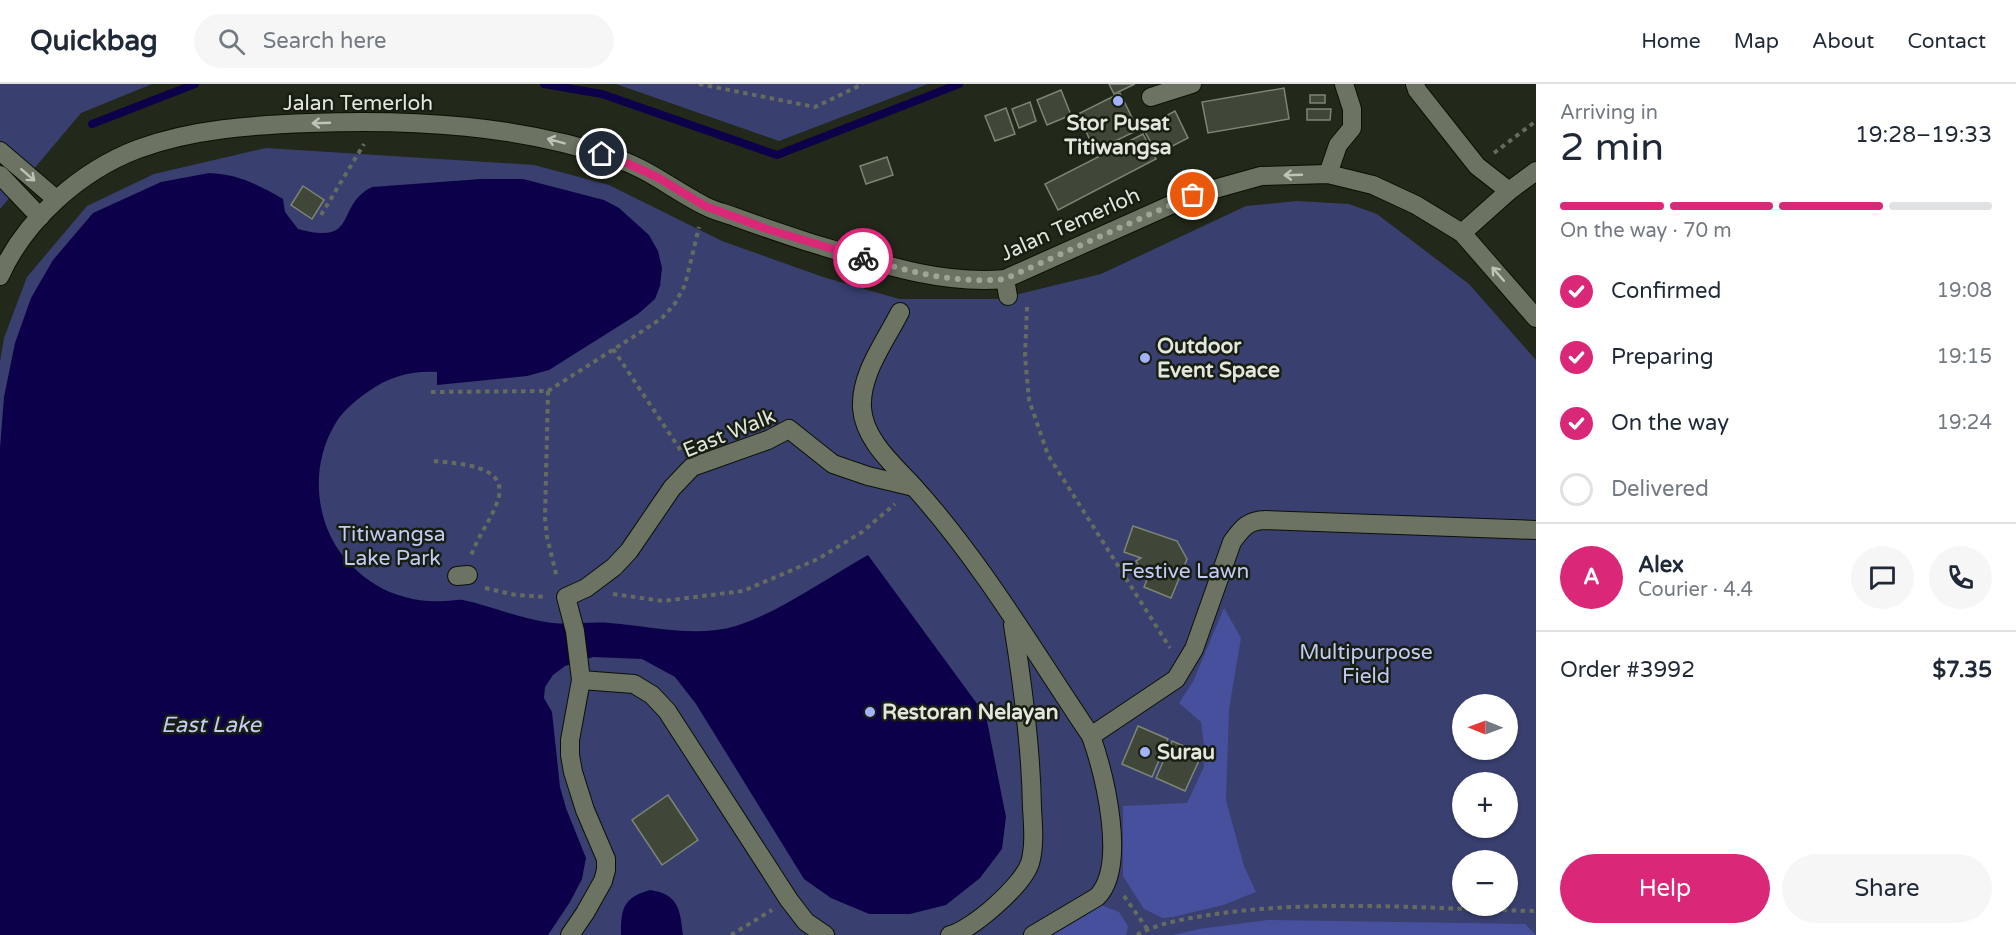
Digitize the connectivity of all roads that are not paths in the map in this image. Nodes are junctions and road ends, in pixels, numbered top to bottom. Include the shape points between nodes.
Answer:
1 (1192, 84) edge
2 (1344, 84) edge
3 (1415, 84) edge
4 (1150, 97) dead end
5 (0, 150) edge
6 (1536, 171) edge
7 (1328, 174) junction
8 (0, 175) edge
9 (1509, 191) junction
10 (56, 199) junction
11 (40, 217) junction
12 (1462, 233) junction
13 (0, 276) edge
14 (900, 312) dead end
15 (1536, 318) edge
16 (914, 487) junction
17 (1536, 530) edge
18 (1012, 619) junction
19 (582, 680) junction
20 (1091, 736) junction
21 (570, 935) edge
22 (825, 935) edge
23 (950, 935) edge
24 (1033, 935) edge

1 - 4 street
2 - 7 street via 1352,109 1352,128 1338,145
3 - 9 street via 1477,166
5 -> 10 street
6 - 9 street
7 -> 10 street, Jalan Temerloh via 1261,176 1193,195 1007,287 907,271 705,206 620,160 543,138 470,127 362,121 254,125 186,136 137,150 77,182
7 - 12 street, Jalan Temerloh via 1373,185
8 - 11 street
9 - 12 street
10 - 11 street, Jalan Temerloh
11 - 13 street, Jalan Temerloh via 9,256
15 -> 12 street, Jalan Temerloh
14 - 16 street via 865,379 862,409 869,433
16 - 18 street via 947,525
16 - 19 street, East Walk via 833,464 789,429 692,467 672,488 629,551 603,577 566,597
17 - 20 street via 1253,520 1232,542 1194,648 1176,679
18 - 20 street
18 - 23 street via 1024,690 1032,779 1030,864 1013,889 981,917
19 - 21 street via 570,755 591,828 606,859 606,870
19 - 22 street via 634,684 660,703 789,900 806,922
20 - 24 street via 1112,836 1108,881 1097,897

